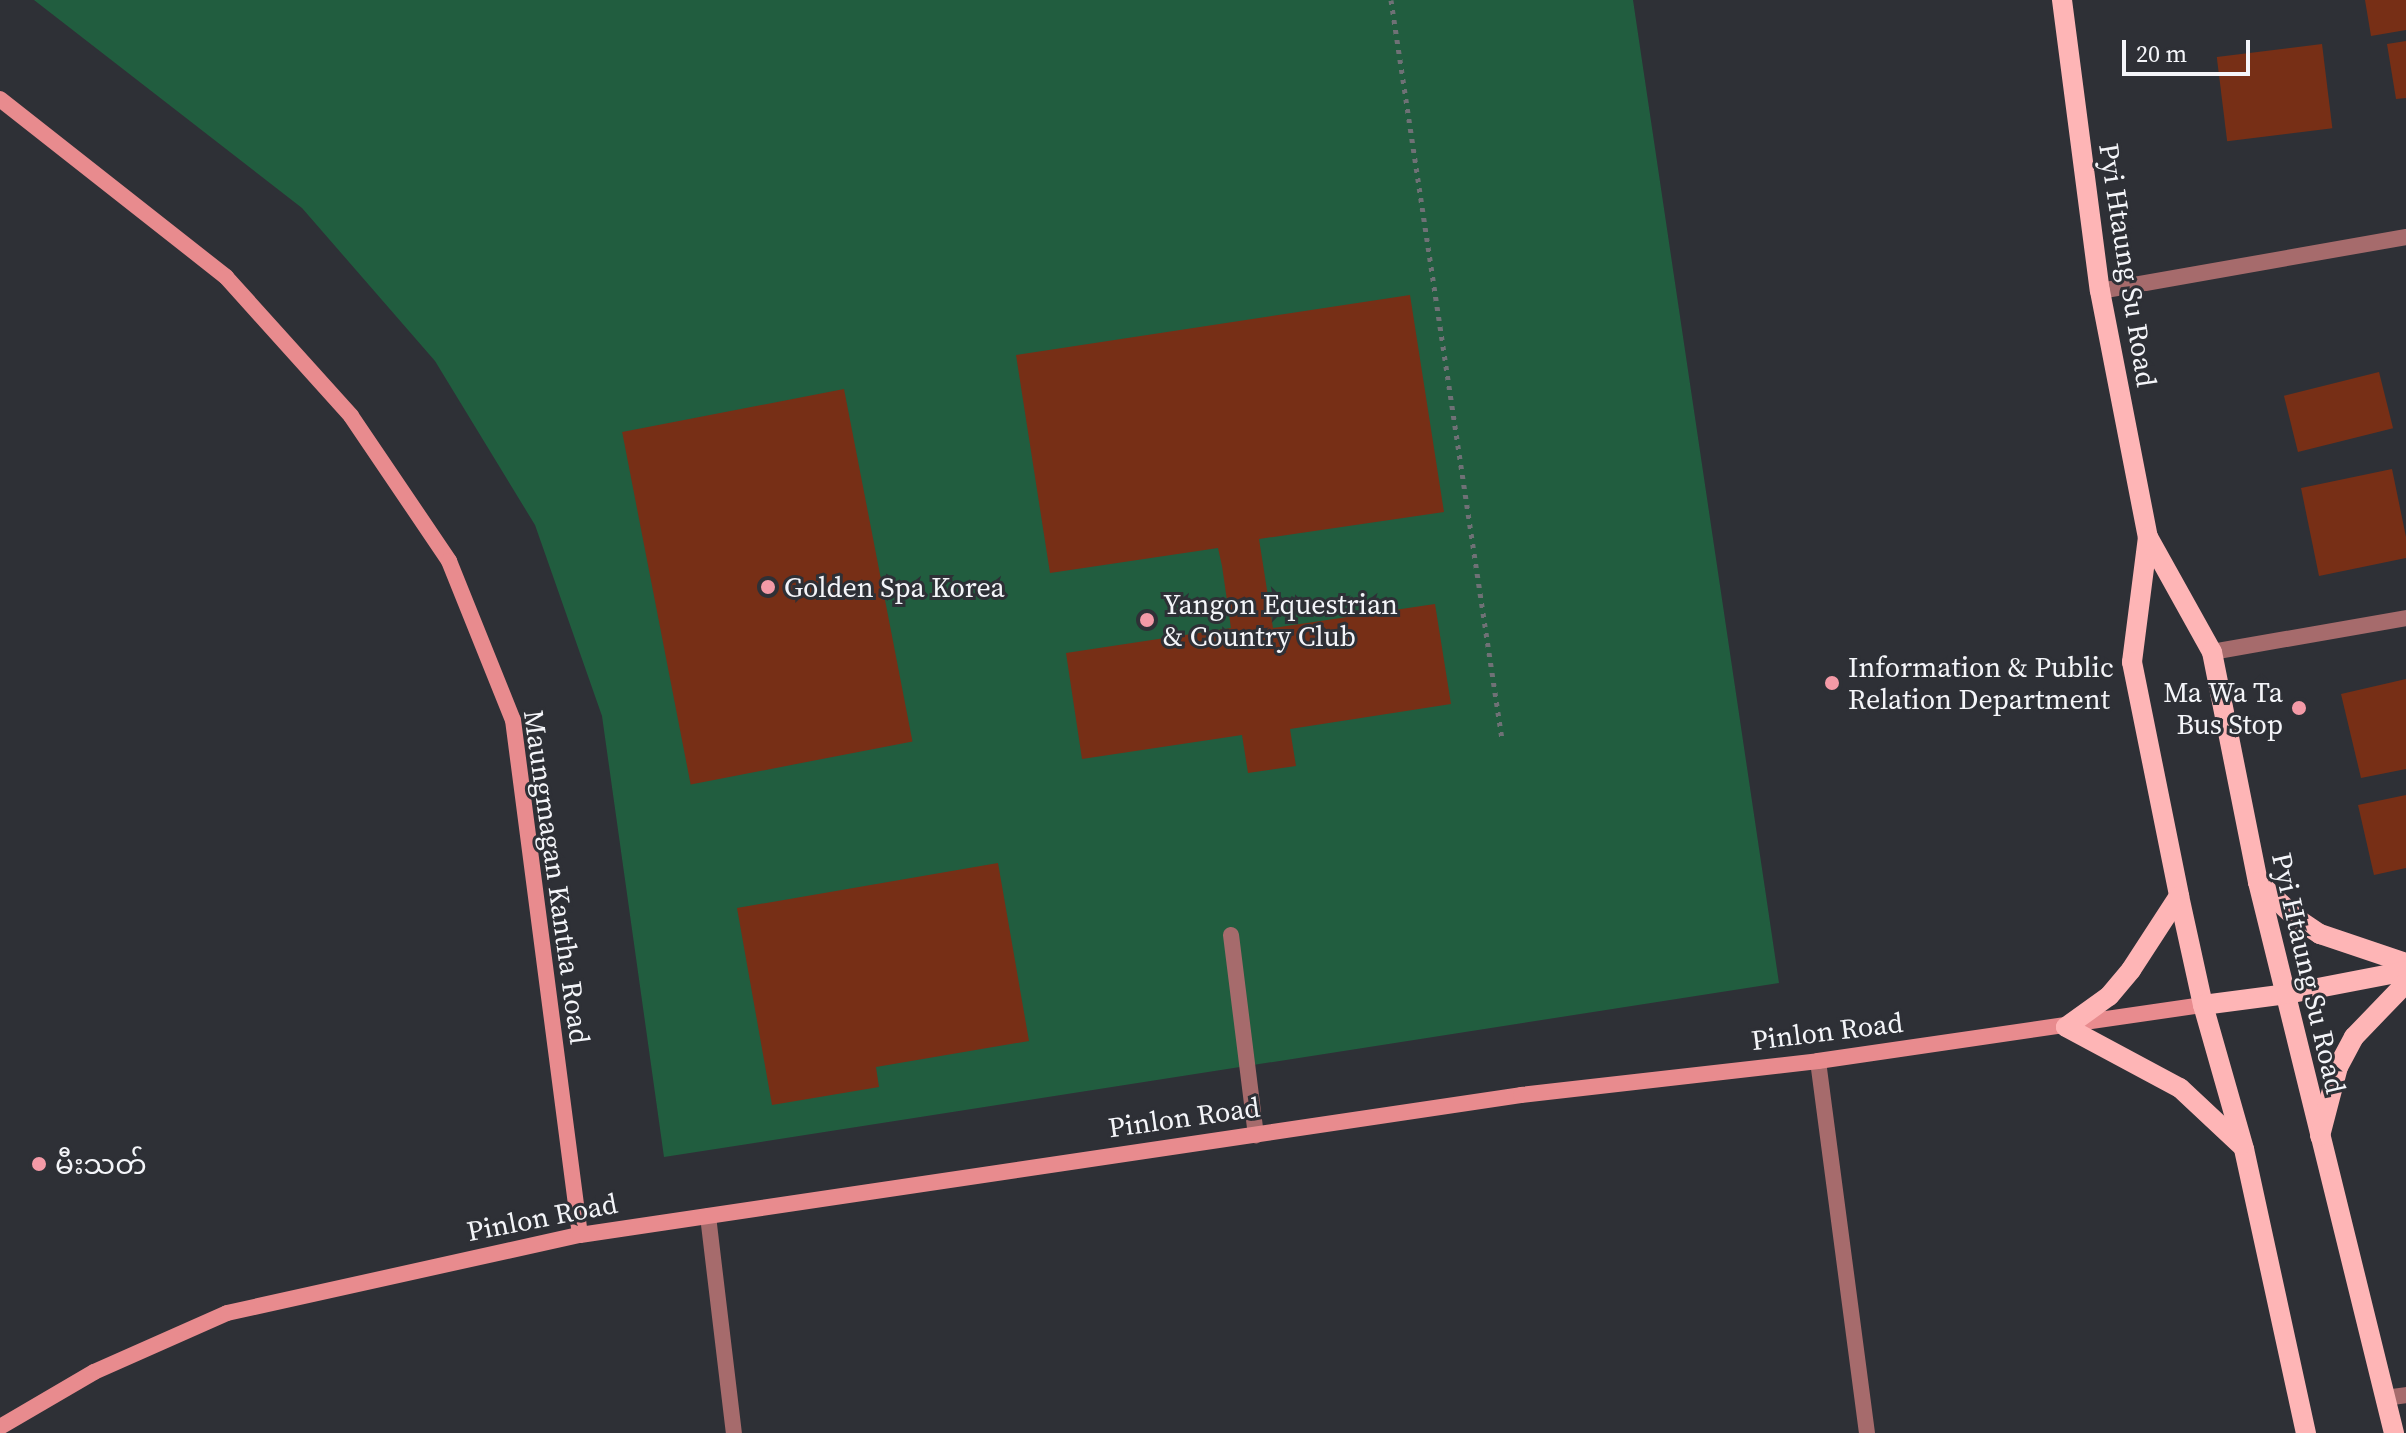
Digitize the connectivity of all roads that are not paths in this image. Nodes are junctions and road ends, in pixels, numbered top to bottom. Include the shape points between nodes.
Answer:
1 (2062, 0) edge
2 (0, 99) edge
3 (2406, 237) edge
4 (2100, 291) junction
5 (2148, 537) junction
6 (2406, 618) edge
7 (2212, 652) junction
8 (2258, 882) junction
9 (2179, 896) junction
10 (1231, 935) dead end
11 (2406, 963) edge
12 (2406, 971) edge
13 (2406, 983) edge
14 (2287, 994) junction
15 (2203, 1005) junction
16 (2066, 1027) junction
17 (1818, 1061) junction
18 (1256, 1135) junction
19 (2319, 1140) junction
20 (2244, 1149) junction
21 (708, 1216) junction
22 (580, 1235) junction
23 (2406, 1395) edge
24 (2385, 1398) junction
25 (0, 1427) edge
26 (734, 1433) edge
27 (1867, 1433) edge
28 (2306, 1433) edge
29 (2394, 1433) edge

1 - 4 main road, Pyi Htaung Su Road
2 - 22 main road, Maungmagan Kantha Road via 226,277 351,416 449,561 513,720
3 - 4 street
4 - 5 main road, Pyi Htaung Su Road
5 - 7 main road, Pyi Htaung Su Road
5 - 9 main road, Pyi Htaung Su Road via 2132,662
6 - 7 street
7 - 8 main road, Pyi Htaung Su Road
8 - 11 main road via 2320,934
8 - 14 main road, Pyi Htaung Su Road
9 - 15 main road, Pyi Htaung Su Road
9 - 16 main road via 2109,996
10 - 18 street
12 - 14 main road, Pinlon Road
13 - 19 main road via 2354,1037
14 - 15 main road, Pinlon Road
14 - 19 main road, Pyi Htaung Su Road
15 - 16 main road, Pinlon Road
15 - 20 main road, Pyi Htaung Su Road
16 - 17 main road, Pinlon Road
16 - 20 main road via 2180,1088
17 - 18 main road, Pinlon Road via 1521,1095
17 - 27 street
18 - 21 main road, Pinlon Road
19 - 24 main road, Pyi Htaung Su Road
20 - 28 main road, Pyi Htaung Su Road
21 - 22 main road, Pinlon Road
21 - 26 street
22 - 25 main road, Pinlon Road via 227,1313 94,1372
23 - 24 street
24 - 29 main road, Pyi Htaung Su Road

